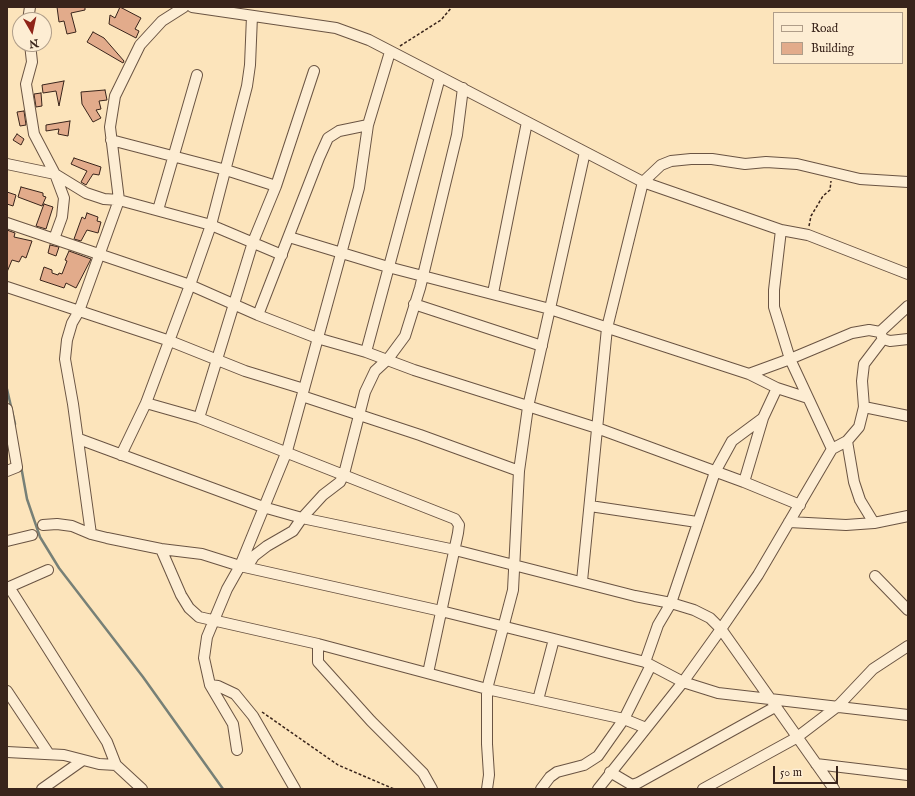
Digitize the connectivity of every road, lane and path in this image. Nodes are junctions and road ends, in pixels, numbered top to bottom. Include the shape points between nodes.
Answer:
1 (184, 7) edge
2 (192, 7) edge
3 (452, 7) edge
4 (252, 16) junction
5 (31, 52) edge
6 (390, 52) junction
7 (314, 70) dead end
8 (197, 75) dead end
9 (440, 77) junction
10 (463, 88) junction
11 (527, 122) junction
12 (368, 125) junction
13 (111, 140) junction
14 (585, 152) junction
15 (174, 156) junction
16 (7, 164) edge
17 (226, 170) junction
18 (55, 174) junction
19 (839, 174) junction
20 (642, 182) junction
21 (908, 182) edge
22 (276, 186) junction
23 (119, 200) junction
24 (158, 210) junction
25 (7, 223) edge
26 (211, 225) junction
27 (781, 230) junction
28 (808, 235) junction
29 (288, 237) junction
30 (54, 240) junction
31 (253, 242) junction
32 (341, 252) junction
33 (99, 255) junction
34 (282, 255) junction
35 (388, 267) junction
36 (908, 274) edge
37 (423, 275) junction
38 (190, 285) junction
39 (7, 287) edge
40 (493, 293) junction
41 (234, 304) junction
42 (414, 304) junction
43 (908, 306) edge
44 (550, 309) junction
45 (79, 311) junction
46 (258, 315) junction
47 (607, 328) junction
48 (881, 335) junction
49 (317, 338) junction
50 (908, 339) edge
51 (170, 341) junction
52 (542, 346) junction
53 (366, 352) junction
54 (388, 359) junction
55 (790, 359) junction
56 (218, 361) junction
57 (749, 374) junction
58 (777, 388) junction
59 (303, 393) junction
60 (808, 398) junction
61 (146, 403) junction
62 (528, 407) junction
63 (864, 407) junction
64 (7, 409) edge
65 (358, 415) junction
66 (908, 416) edge
67 (199, 418) junction
68 (763, 418) junction
69 (597, 428) junction
70 (78, 439) junction
71 (847, 441) junction
72 (832, 449) junction
73 (287, 451) junction
74 (121, 454) junction
75 (518, 471) junction
76 (7, 472) edge
77 (715, 472) junction
78 (344, 474) junction
79 (744, 482) junction
80 (800, 504) junction
81 (590, 506) junction
82 (263, 507) junction
83 (908, 516) edge
84 (302, 518) junction
85 (698, 522) junction
86 (789, 522) junction
87 (874, 523) junction
88 (43, 525) dead end
89 (91, 534) junction
90 (32, 535) dead end
91 (7, 542) edge
92 (161, 549) junction
93 (454, 550) junction
94 (515, 566) junction
95 (244, 567) junction
96 (48, 570) dead end
97 (875, 576) dead end
98 (582, 581) junction
99 (8, 587) edge
100 (671, 603) junction
101 (908, 610) edge
102 (441, 611) junction
103 (214, 621) junction
104 (503, 626) junction
105 (721, 629) junction
106 (554, 639) junction
107 (318, 644) junction
108 (908, 646) edge
109 (648, 663) junction
110 (428, 673) junction
111 (683, 682) junction
112 (210, 685) junction
113 (487, 689) junction
114 (7, 691) edge
115 (538, 700) junction
116 (772, 703) junction
117 (838, 706) junction
118 (259, 710) dead end
119 (908, 715) edge
120 (624, 719) junction
121 (646, 728) junction
122 (796, 738) junction
123 (237, 750) dead end
124 (7, 752) edge
125 (49, 754) junction
126 (83, 760) junction
127 (816, 764) junction
128 (116, 765) junction
129 (610, 772) junction
130 (908, 775) edge
131 (710, 788) edge
132 (42, 789) edge
133 (142, 789) edge
134 (295, 789) edge
135 (394, 789) edge
136 (432, 789) edge
137 (487, 789) edge
138 (540, 789) edge
139 (598, 789) edge
140 (834, 789) edge

1 - 13 street via 162,22 140,45 133,57 115,96 110,127
2 - 4 street
3 - 6 path via 441,20
4 - 6 street via 336,28 369,40
4 - 17 street via 247,86
5 - 18 street via 32,62 26,84 34,134
6 - 9 street
6 - 12 street
7 - 22 street
8 - 15 street
9 - 10 street
9 - 35 street
10 - 11 street
10 - 37 street via 457,135
11 - 14 street
11 - 40 street
12 - 29 street via 339,131 328,138
12 - 32 street via 359,188
13 - 15 street
13 - 23 street
14 - 20 street
14 - 44 street
15 - 17 street
15 - 24 street
16 - 18 street
17 - 22 street
17 - 26 street
18 - 23 street via 86,194
18 - 30 street via 64,198 62,217
19 - 20 street via 797,164 745,164 691,159 661,164
19 - 21 street via 860,179
19 - 28 path via 832,180 830,190 823,196 811,216
20 - 27 street
20 - 47 street
22 - 31 street
23 - 24 street
23 - 33 street
24 - 26 street
25 - 30 street
26 - 31 street
26 - 38 street
27 - 28 street
27 - 55 street via 774,307
28 - 36 street
29 - 32 street
29 - 34 street
30 - 33 street
31 - 34 street
31 - 41 street
32 - 35 street
32 - 49 street
33 - 38 street
33 - 45 street
34 - 46 street
35 - 37 street
35 - 53 street
37 - 40 street
37 - 42 street
38 - 41 street
38 - 51 street
39 - 45 street
40 - 44 street
41 - 46 street
41 - 56 street
42 - 52 street
42 - 54 street via 406,336
43 - 48 street
44 - 47 street
44 - 52 street
45 - 51 street
45 - 70 street via 67,340 65,359
46 - 49 street
47 - 57 street
47 - 69 street
48 - 50 street via 890,342
48 - 55 street via 869,330 852,333
48 - 63 street via 864,364
49 - 53 street
49 - 59 street
51 - 56 street
51 - 61 street
52 - 62 street
53 - 54 street
54 - 62 street
54 - 65 street via 374,371
55 - 57 street
55 - 60 street
56 - 59 street
56 - 67 street
57 - 58 street
58 - 60 street
58 - 68 street
59 - 65 street
59 - 73 street
60 - 72 street
61 - 67 street
61 - 74 street
62 - 69 street
62 - 75 street
63 - 66 street
63 - 71 street via 859,426
64 - 76 street via 17,467
65 - 75 street
65 - 78 street
67 - 73 street
68 - 77 street via 732,441
68 - 79 street
69 - 77 street
69 - 81 street
70 - 74 street
70 - 89 street
71 - 72 street
71 - 87 street via 856,488
72 - 80 street
73 - 78 street
73 - 82 street
74 - 82 street
75 - 94 street
77 - 79 street
77 - 85 street
78 - 84 street via 340,482 323,495
78 - 93 street via 455,519 459,525
79 - 80 street
80 - 86 street
81 - 85 street
81 - 98 street
82 - 84 street
82 - 95 street
83 - 87 street
84 - 93 street
84 - 95 street via 293,531 267,546
85 - 100 street
86 - 87 street via 846,525
86 - 105 street via 758,575
88 - 89 street via 72,526
89 - 92 street
90 - 91 street
92 - 95 street via 202,554
92 - 103 street via 189,608 199,617
93 - 94 street
93 - 102 street
94 - 98 street
94 - 104 street via 513,590
95 - 102 street
95 - 103 street via 227,589
96 - 99 street
97 - 101 street
98 - 100 street
99 - 128 street via 106,742
100 - 105 street via 710,618
100 - 109 street via 658,625
102 - 104 street
102 - 110 street
103 - 107 street
103 - 112 street via 207,638 204,658
104 - 106 street
104 - 113 street
105 - 111 street
105 - 116 street
106 - 109 street
106 - 115 street
107 - 110 street
107 - 136 street via 318,662 422,773
108 - 117 street via 873,669
109 - 111 street
109 - 120 street
110 - 113 street
111 - 116 street via 718,693
111 - 121 street
112 - 123 street via 233,724
112 - 134 street via 235,694 253,716
113 - 115 street
113 - 137 street
114 - 125 street
115 - 120 street
116 - 117 street
116 - 122 street
116 - 129 street via 638,783 632,785
117 - 119 street
117 - 122 street
118 - 135 path via 338,765
120 - 121 street
120 - 138 street via 592,762 557,772 550,776
121 - 129 street
122 - 127 street
122 - 131 street
124 - 125 street
125 - 126 street
126 - 128 street
126 - 132 street
127 - 130 street
127 - 140 street
128 - 133 street
129 - 139 street

